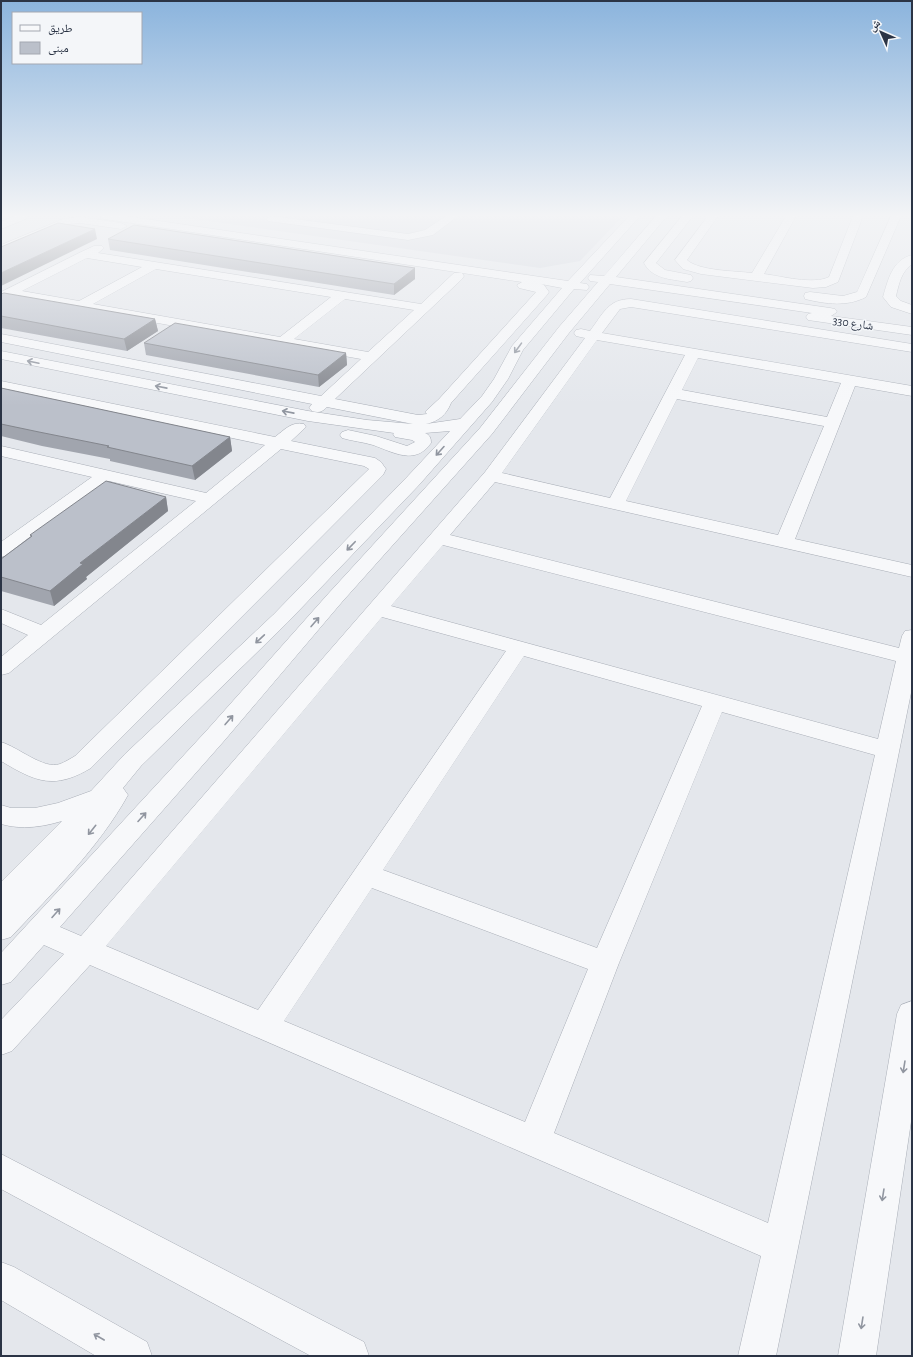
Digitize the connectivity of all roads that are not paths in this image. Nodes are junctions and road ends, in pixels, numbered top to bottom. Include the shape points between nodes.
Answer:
1 (36, 279) edge
2 (129, 279) edge
3 (244, 279) edge
4 (454, 279) edge
5 (481, 279) edge
6 (529, 279) edge
7 (564, 279) edge
8 (578, 279) edge
9 (591, 279) edge
10 (593, 279) edge
11 (594, 279) edge
12 (630, 279) edge
13 (648, 279) edge
14 (691, 279) edge
15 (773, 279) edge
16 (832, 279) edge
17 (868, 279) edge
18 (895, 279) edge
19 (590, 283) junction
20 (686, 291) junction
21 (5, 295) edge
22 (342, 295) junction
23 (802, 295) dead end
24 (786, 299) junction
25 (82, 306) junction
26 (424, 308) junction
27 (912, 310) edge
28 (184, 323) junction
29 (912, 324) edge
30 (564, 330) junction
31 (912, 331) edge
32 (594, 335) junction
33 (164, 336) edge
34 (1, 338) edge
35 (283, 341) junction
36 (912, 348) edge
37 (137, 353) dead end
38 (693, 353) junction
39 (1, 355) edge
40 (543, 356) junction
41 (372, 357) junction
42 (124, 362) junction
43 (1, 366) edge
44 (101, 376) junction
45 (850, 380) junction
46 (1, 385) edge
47 (912, 391) edge
48 (672, 393) junction
49 (325, 401) junction
50 (465, 423) junction
51 (832, 423) junction
52 (314, 428) junction
53 (277, 443) junction
54 (1, 451) edge
55 (106, 475) junction
56 (491, 476) junction
57 (413, 481) junction
58 (209, 499) junction
59 (616, 504) junction
60 (439, 538) junction
61 (785, 542) junction
62 (1, 551) edge
63 (912, 571) edge
64 (378, 609) junction
65 (1, 615) edge
66 (43, 634) junction
67 (910, 647) edge
68 (519, 648) junction
69 (1, 668) edge
70 (715, 702) junction
71 (1, 750) edge
72 (887, 750) junction
73 (133, 760) junction
74 (101, 797) junction
75 (2, 816) edge
76 (366, 875) junction
77 (1, 899) edge
78 (1, 929) edge
79 (40, 931) junction
80 (86, 950) junction
81 (605, 963) junction
82 (1, 973) edge
83 (912, 1014) edge
84 (264, 1026) junction
85 (1, 1041) edge
86 (534, 1141) junction
87 (1, 1171) edge
88 (780, 1246) junction
89 (1, 1280) edge
90 (133, 1356) edge
91 (350, 1356) edge
92 (757, 1356) edge
93 (857, 1356) edge

1 - 21 street
2 - 25 street
3 - 22 street
4 - 26 street
5 - 49 street via 533,289 538,292 538,297 444,402 440,413 418,420
6 - 19 street via 540,281 554,288
7 - 19 street
8 - 19 street, شارع 330
9 - 19 street
10 - 19 street
11 - 19 street
12 - 19 street
13 - 20 street
14 - 24 street
15 - 16 street via 808,284 822,284
17 - 23 street via 862,294 850,299
18 - 27 street via 889,297 896,304
19 - 20 street, شارع 330
19 - 24 street via 756,306
19 - 30 street via 583,308
19 - 31 street, شارع 330
19 - 40 street via 541,338
19 -> 50 street via 517,349 494,390
20 - 24 street, شارع 330
21 - 25 street
22 - 26 street
22 - 35 street
24 - 29 street, شارع 330
25 - 28 street
26 - 41 street
28 - 33 street
28 - 35 street
30 - 32 street
30 - 40 street
32 - 36 street via 615,306 631,303
32 - 38 street
32 - 56 street
34 - 42 street
35 - 41 street
37 - 42 street
38 - 45 street
38 - 48 street
44 -> 39 street
79 -> 40 street via 486,431
41 - 49 street
42 - 44 street
42 - 49 street
43 - 52 street
52 -> 44 street
45 - 47 street
45 - 51 street
46 - 53 street
48 - 51 street
48 - 59 street
49 - 52 street
50 - 52 street via 443,428 414,429 369,425
50 -> 57 street
51 - 61 street
52 - 52 street via 372,440 404,451 416,449 424,441 414,434 384,433 324,421
52 - 53 street
52 - 57 street via 367,446 398,460 411,471
53 - 58 street
53 - 71 street via 369,462 376,466 377,471 83,762 69,770 52,773 38,769
54 - 55 street
55 - 58 street
55 - 62 street
56 - 59 street
56 - 60 street
57 -> 73 street via 281,618
58 - 66 street
59 - 61 street
60 - 64 street
60 - 67 street
61 - 63 street
64 - 68 street
64 - 80 street
65 - 66 street
66 - 69 street
67 - 72 street
68 - 70 street
68 - 76 street
70 - 72 street
70 - 81 street
72 - 88 street
73 - 74 street
73 -> 78 street via 115,798 97,824 77,849
74 - 75 street via 49,815 18,818
74 - 77 street
76 - 81 street
76 - 84 street
79 - 80 street
79 - 82 street
80 - 84 street
80 - 85 street
81 - 86 street
83 -> 93 street
84 - 86 street
86 - 88 street
87 - 91 street
88 - 92 street
90 -> 89 street

